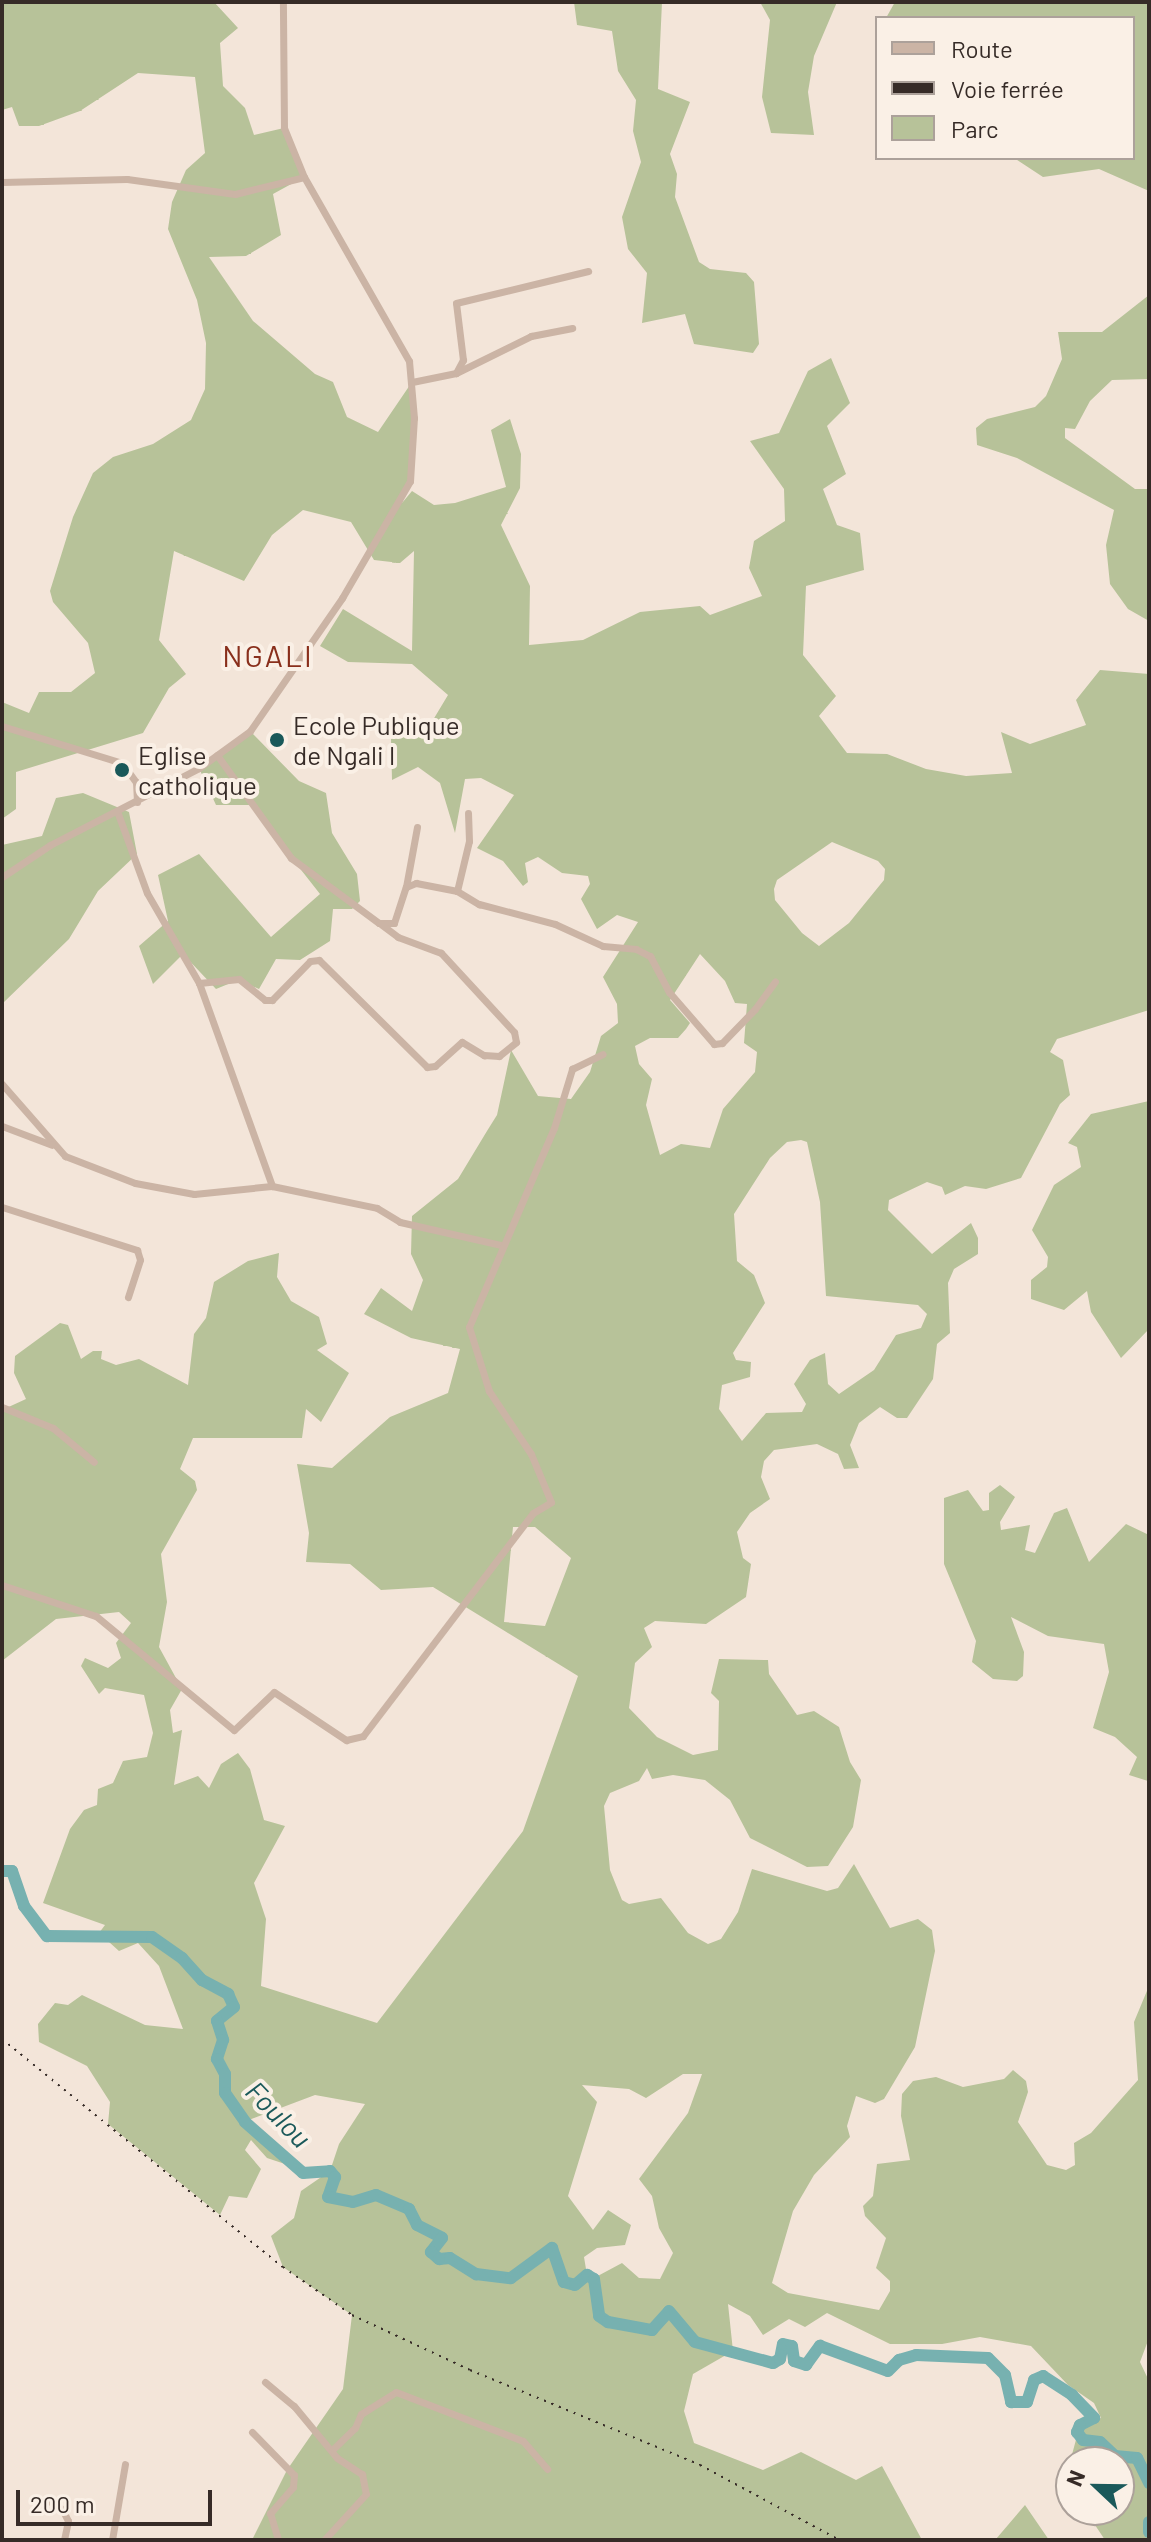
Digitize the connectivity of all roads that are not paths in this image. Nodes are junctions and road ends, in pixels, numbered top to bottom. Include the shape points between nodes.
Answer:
1 (283, 2) edge
2 (304, 177) junction
3 (2, 182) edge
4 (588, 271) dead end
5 (572, 328) dead end
6 (456, 373) junction
7 (412, 382) junction
8 (2, 726) edge
9 (217, 755) junction
10 (137, 802) junction
11 (117, 811) junction
12 (468, 813) dead end
13 (417, 827) dead end
14 (2, 877) edge
15 (406, 887) junction
16 (457, 891) junction
17 (379, 923) junction
18 (775, 981) dead end
19 (199, 983) junction
20 (603, 1054) dead end
21 (2, 1084) edge
22 (2, 1126) edge
23 (55, 1146) junction
24 (272, 1186) junction
25 (2, 1207) edge
26 (501, 1245) junction
27 (128, 1297) dead end
28 (2, 1407) edge
29 (94, 1462) dead end
30 (2, 1585) edge
31 (265, 2382) dead end
32 (252, 2432) dead end
33 (332, 2450) junction
34 (125, 2464) dead end
35 (547, 2469) dead end
36 (46, 2499) dead end
37 (64, 2540) edge
38 (112, 2540) edge
39 (278, 2540) edge
40 (324, 2540) edge

1 - 2 street via 284,128
2 - 3 street via 235,194 127,179
2 - 7 street via 409,361
4 - 6 street via 456,303 463,360
5 - 6 street via 531,336
6 - 7 street
7 - 9 street via 410,481 399,507 250,731
8 - 10 street via 122,763 136,782
9 - 10 street
9 - 17 street via 291,858
10 - 11 street
11 - 14 street
11 - 19 street via 147,893
12 - 16 street via 469,841
13 - 15 street
15 - 16 street via 416,883
15 - 17 street via 394,923
16 - 18 street via 479,904 650,956 669,992 714,1044 755,1009
17 - 19 street via 398,937 441,953 514,1032 516,1042 499,1056 484,1055 462,1042 427,1067 319,960 310,961 272,1000 239,979
19 - 24 street
20 - 26 street via 572,1069 554,1128
21 - 23 street
22 - 23 street
23 - 24 street via 65,1156 135,1183 194,1194
24 - 26 street via 377,1208 400,1222
25 - 27 street via 137,1250 140,1260
26 - 30 street via 469,1327 472,1348 489,1391 531,1454 551,1502 533,1513 363,1736 346,1740 274,1692 234,1730 96,1616
28 - 29 street via 53,1428
31 - 33 street
32 - 39 street via 294,2475 293,2487 270,2513
33 - 35 street via 355,2428 361,2414 396,2392 523,2441
33 - 40 street via 362,2474 366,2494
34 - 38 street
36 - 37 street via 62,2509 68,2521

